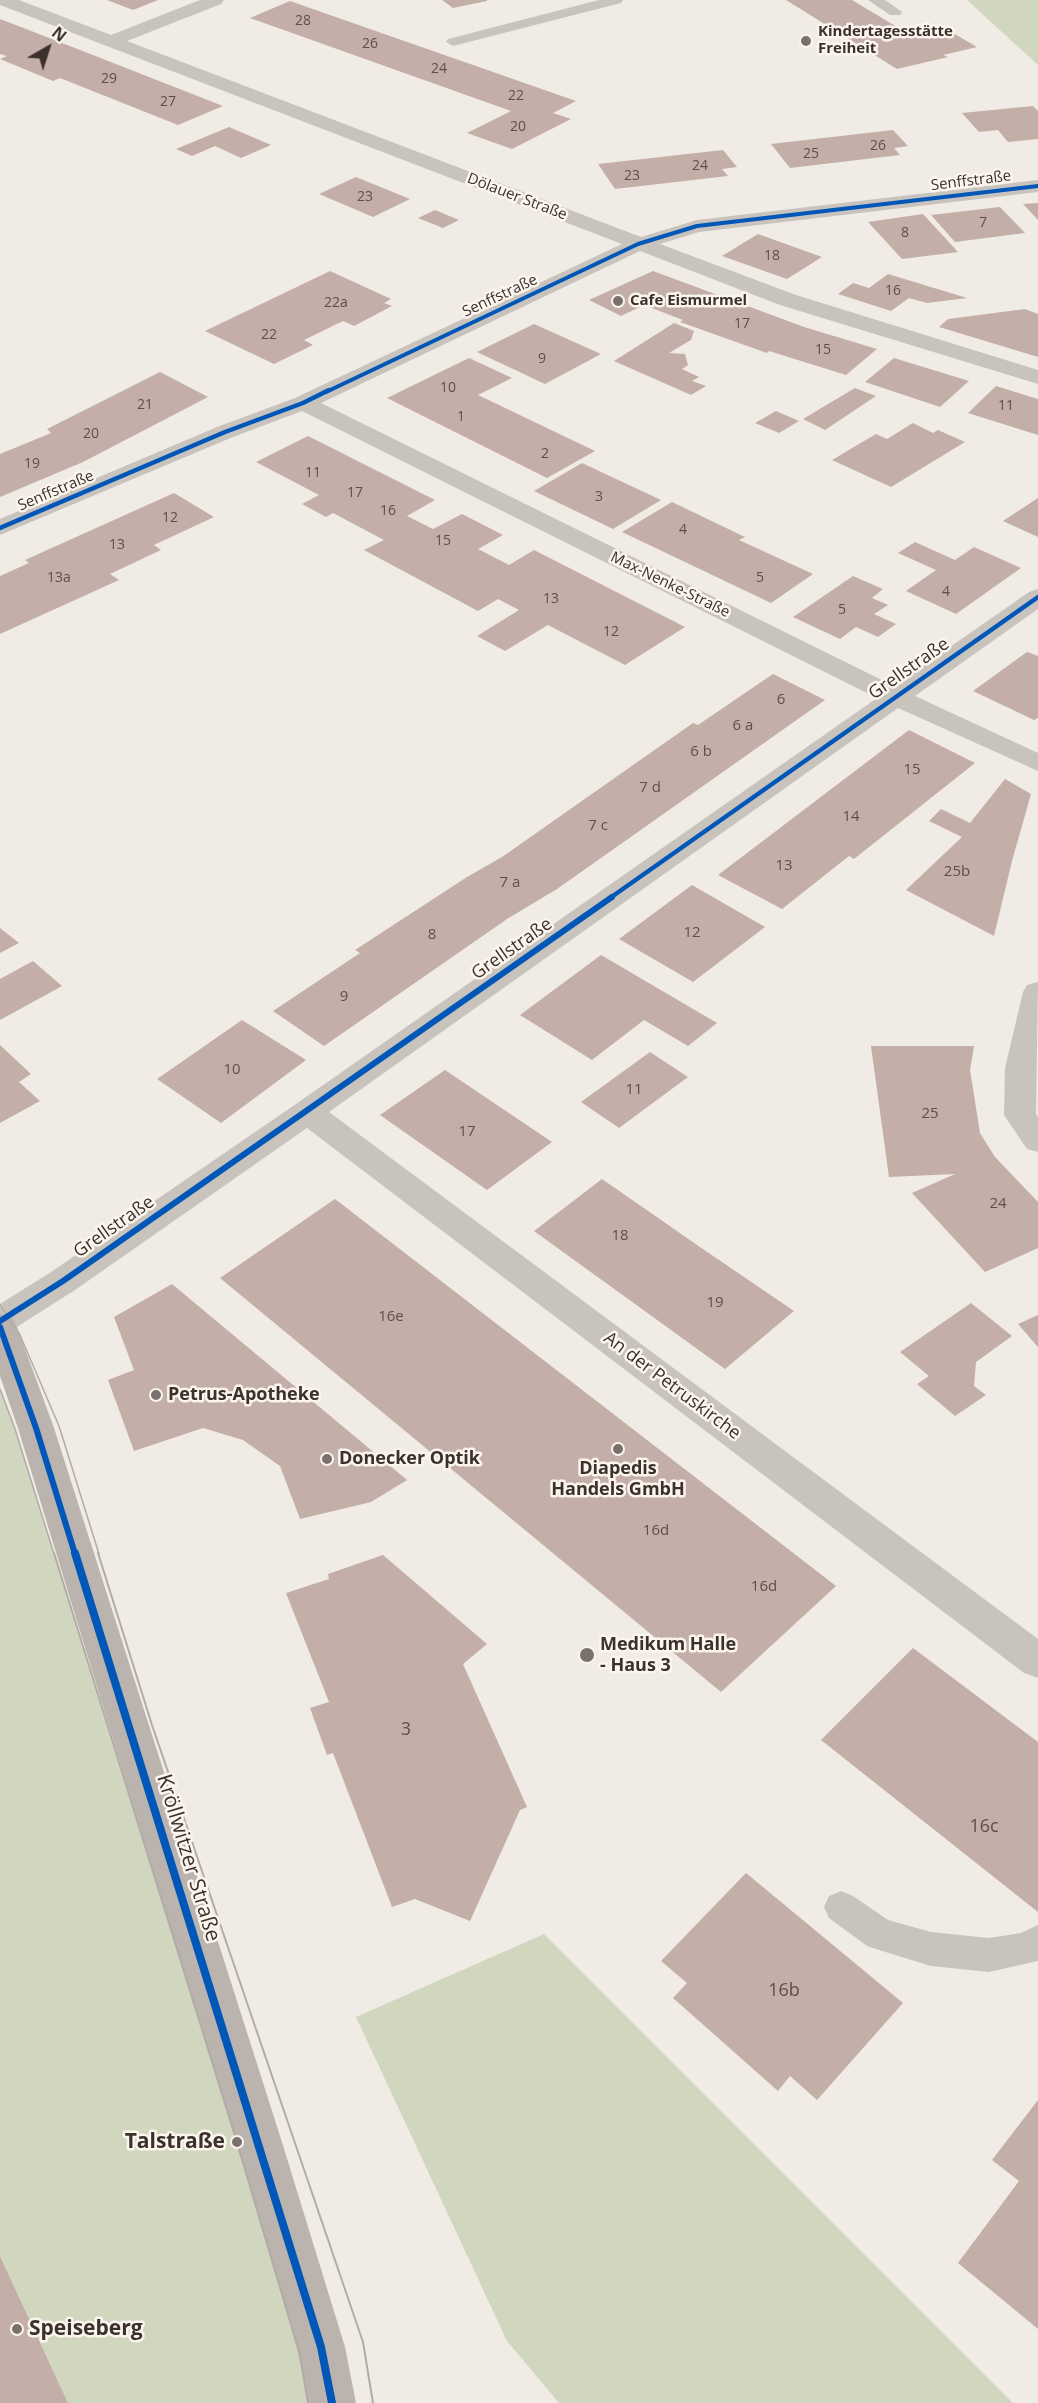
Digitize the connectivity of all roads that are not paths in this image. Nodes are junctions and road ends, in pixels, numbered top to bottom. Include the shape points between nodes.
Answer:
1 (3, 0) edge
2 (215, 0) edge
3 (616, 0) edge
4 (875, 0) edge
5 (895, 12) dead end
6 (112, 41) junction
7 (453, 42) dead end
8 (1038, 186) edge
9 (638, 244) junction
10 (1038, 377) edge
11 (303, 403) junction
12 (0, 528) edge
13 (1038, 597) edge
14 (896, 697) junction
15 (1038, 763) edge
16 (1038, 992) edge
17 (307, 1112) junction
18 (1038, 1141) edge
19 (0, 1321) edge
20 (0, 1327) edge
21 (1038, 1661) edge
22 (841, 1907) dead end
23 (1038, 1941) edge
24 (332, 2403) edge

1 - 6 street, Dölauer Straße
2 - 6 street
3 - 7 lane
4 - 5 lane
6 - 9 street, Dölauer Straße
8 - 9 street, Senffstraße via 697,226
9 - 10 street, Dölauer Straße via 788,300
9 - 11 street, Senffstraße
11 - 12 street, Senffstraße
11 - 14 street, Max-Nenke-Straße
13 - 14 street, Grellstraße
14 - 15 street, Max-Nenke-Straße
14 - 17 street, Grellstraße
16 - 18 street via 1021,1068 1020,1115
17 - 19 street, Grellstraße
17 - 21 street, An der Petruskirche
20 - 24 main road, Kröllwitzer Straße via 40,1439 258,2139 321,2347
22 - 23 lane via 879,1934 931,1949 989,1955 1028,1947

